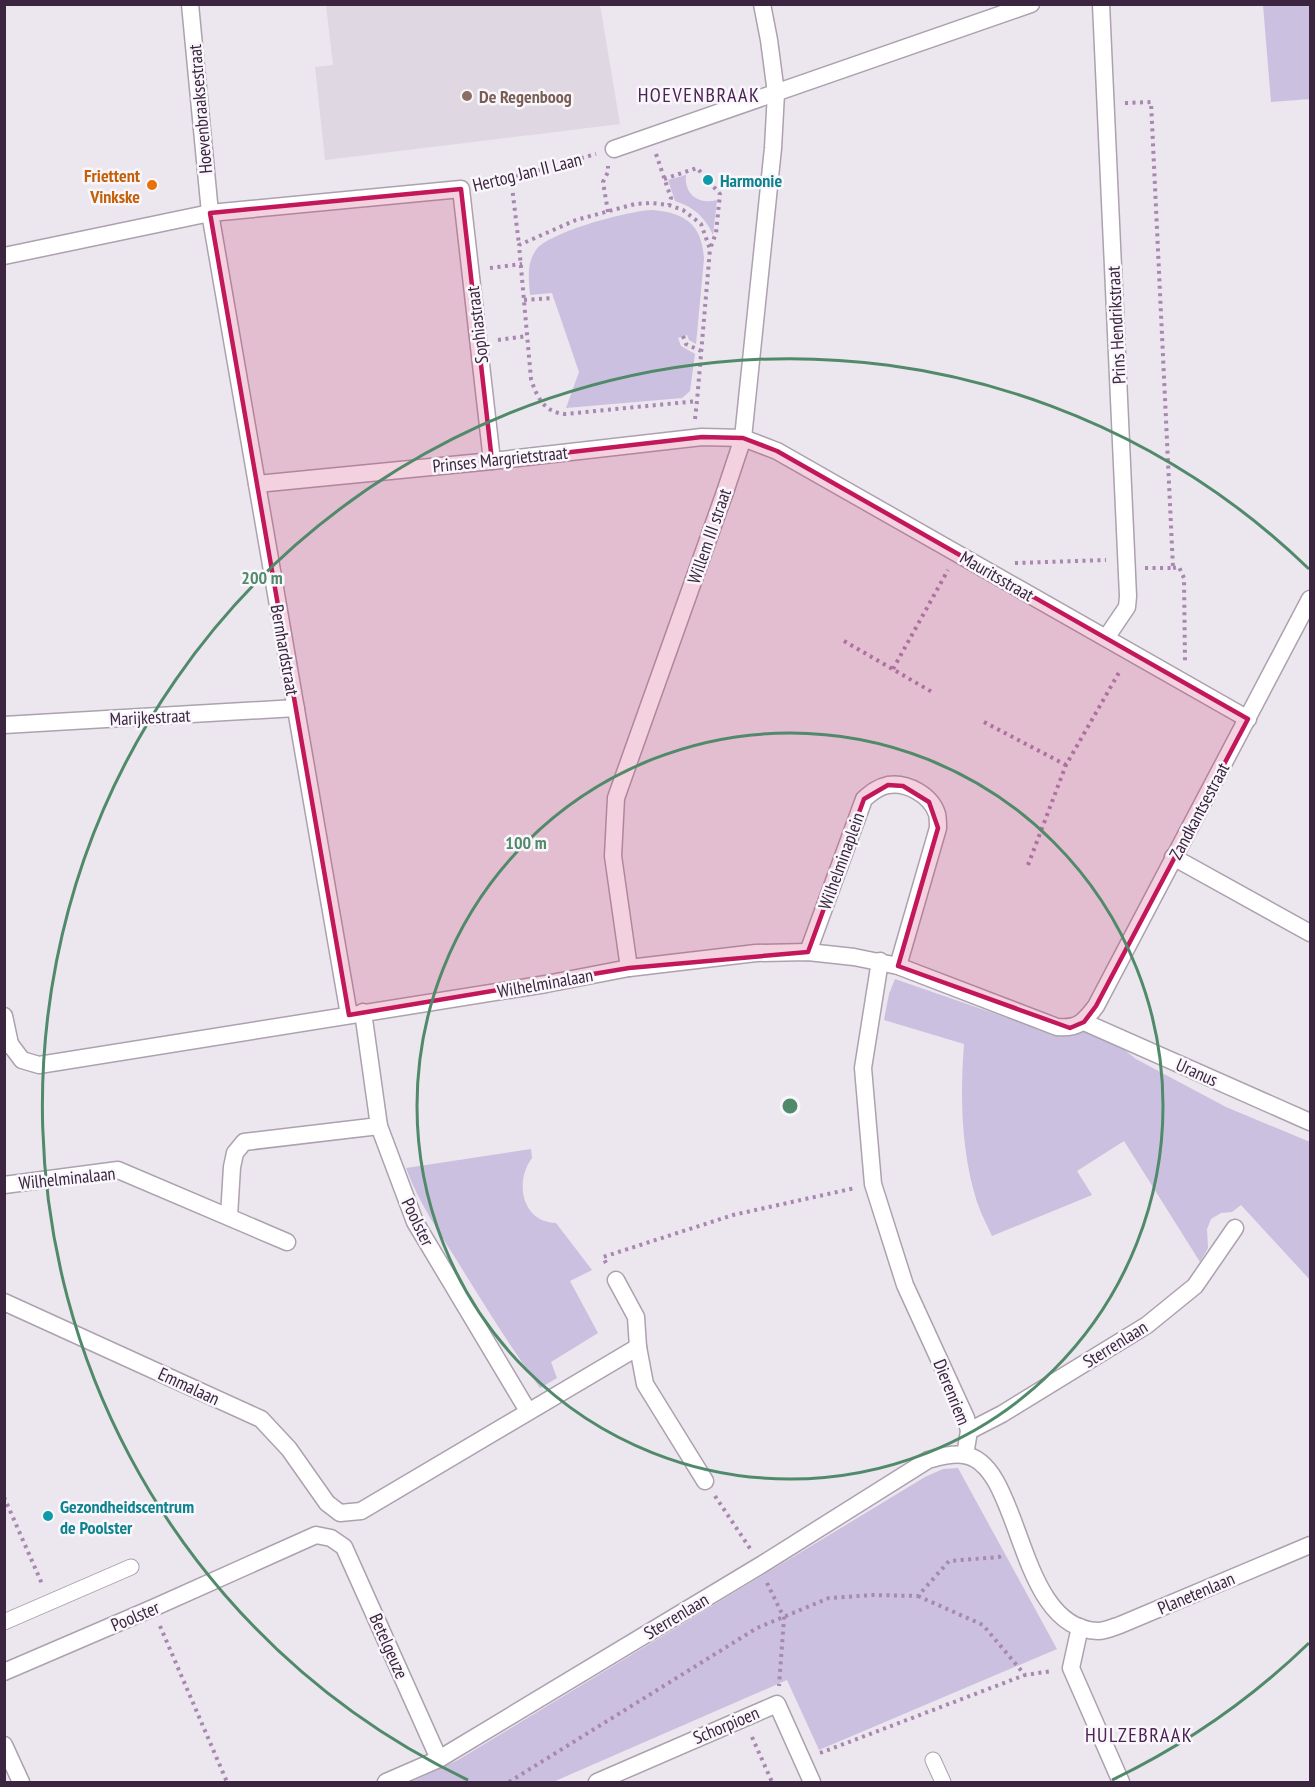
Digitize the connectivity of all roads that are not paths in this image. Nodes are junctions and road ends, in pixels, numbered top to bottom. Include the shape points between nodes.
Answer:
1 (190, 4) edge
2 (762, 4) edge
3 (1030, 4) edge
4 (1101, 4) edge
5 (776, 93) junction
6 (611, 150) road end
7 (461, 189) joint
8 (210, 213) junction
9 (4, 256) edge
10 (743, 438) junction
11 (492, 461) junction
12 (257, 484) junction
13 (1311, 599) edge
14 (1106, 639) junction
15 (296, 708) junction
16 (1248, 719) junction
17 (4, 725) edge
18 (1173, 857) junction
19 (1311, 933) edge
20 (808, 952) junction
21 (880, 961) junction
22 (898, 966) junction
23 (629, 968) junction
24 (356, 1014) junction
25 (4, 1016) edge
26 (1084, 1022) junction
27 (7, 1044) edge
28 (1311, 1122) edge
29 (379, 1126) junction
30 (4, 1185) edge
31 (229, 1216) junction
32 (1235, 1228) dead end
33 (287, 1242) dead end
34 (616, 1280) road end
35 (4, 1302) edge
36 (638, 1347) junction
37 (528, 1411) junction
38 (969, 1431) junction
39 (965, 1455) junction
40 (705, 1481) road end
41 (331, 1538) joint
42 (1311, 1545) edge
43 (130, 1567) dead end
44 (4, 1622) edge
45 (1080, 1627) junction
46 (4, 1672) edge
47 (4, 1745) edge
48 (440, 1759) junction
49 (933, 1760) dead end
50 (21, 1782) edge
51 (386, 1782) edge
52 (597, 1782) edge
53 (812, 1782) edge
54 (943, 1782) edge
55 (1121, 1782) edge

1 - 8 street, Hoevenbraaksestraat
2 - 5 street, Willem III straat
3 - 5 street
4 - 14 street, Prins Hendrikstraat via 1128,596 1127,607
5 - 6 street
5 - 10 street, Willem III straat
7 - 8 street, Hertog Jan II Laan
7 - 11 street, Sophiastraat
8 - 9 street, Hertog Jan II Laan
8 - 12 street, Bernhardstraat
10 - 11 street, Prinses Margrietstraat via 693,438
10 - 14 street, Mauritsstraat via 777,451
10 - 23 street, Willem III straat via 616,798 613,856
11 - 12 street, Prinses Margrietstraat
12 - 15 street, Bernhardstraat
13 - 16 street, Zandkantsestraat
14 - 16 street, Mauritsstraat
15 - 17 street, Marijkestraat
15 - 24 street, Bernhardstraat
16 - 18 street, Zandkantsestraat
18 - 19 street
18 - 26 street, Zandkantsestraat
20 - 21 street, Wilhelminalaan
20 - 22 street, Wilhelminaplein via 864,799 888,785 903,786 918,791 930,802 937,814 938,828
20 - 23 street, Wilhelminalaan via 756,953
21 - 22 street, Wilhelminalaan
21 - 38 street, Dierenriem via 862,1068 873,1185 905,1285
22 - 26 street, Wilhelminalaan via 1057,1026 1070,1028
23 - 24 street, Wilhelminalaan
24 - 27 street, Wilhelminalaan via 39,1065 22,1060
24 - 29 street, Poolster
25 - 27 street
26 - 28 street, Uranus
29 - 31 street via 244,1142 235,1153 232,1167
29 - 37 street, Poolster via 415,1222
30 - 31 street, Wilhelminalaan via 118,1170
31 - 33 street, Wilhelminalaan
32 - 38 street, Sterrenlaan via 1195,1286 1147,1325
34 - 36 street via 636,1317
35 - 37 street, Emmalaan via 261,1419 289,1449 327,1503 340,1513 361,1511
36 - 37 street
36 - 40 street via 645,1384
38 - 39 street, Dierenriem
39 - 45 street via 980,1462 994,1478 1044,1596 1059,1615
39 - 48 street, Sterrenlaan via 944,1455 928,1461
41 - 46 street, Poolster via 316,1535
41 - 48 street, Betelgeuze via 344,1547
42 - 45 street, Planetenlaan via 1120,1625 1099,1631
43 - 44 lane
45 - 55 street via 1071,1668
47 - 50 street
48 - 51 street, Sterrenlaan
49 - 54 lane
52 - 53 street, Schorpioen via 777,1704

